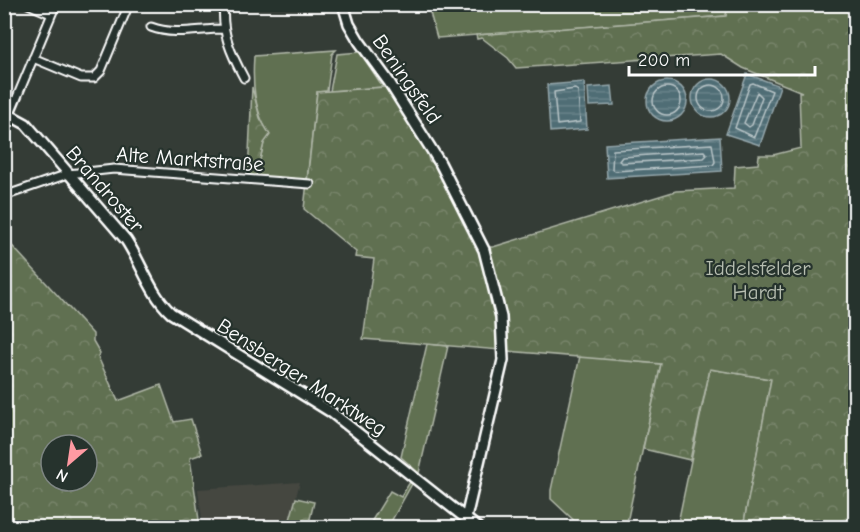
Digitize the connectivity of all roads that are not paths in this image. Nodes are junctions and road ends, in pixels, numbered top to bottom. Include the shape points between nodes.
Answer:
1 (28, 4) edge
2 (56, 4) edge
3 (129, 4) edge
4 (224, 4) edge
5 (343, 4) edge
6 (51, 14) junction
7 (151, 27) dead end
8 (224, 29) junction
9 (33, 58) junction
10 (244, 78) dead end
11 (7, 113) edge
12 (68, 174) junction
13 (310, 184) dead end
14 (4, 196) edge
15 (161, 304) joint
16 (466, 518) junction
17 (477, 528) edge

1 - 6 street
2 - 6 street
3 - 9 street via 101,71 94,78 81,78
4 - 8 street
5 - 16 street, Beningsfeld via 358,41 428,140 484,250 501,316 503,360
6 - 9 street
7 - 8 street via 174,33
8 - 10 street via 230,53
9 - 11 street
11 - 12 street, Brandroster via 26,124
12 - 13 street, Alte Marktstraße via 114,169
12 - 14 street, Alte Marktstraße
12 - 15 street, Brandroster via 126,240
15 - 16 street, Bensberger Marktweg via 331,412
16 - 17 street, Bensberger Marktweg

